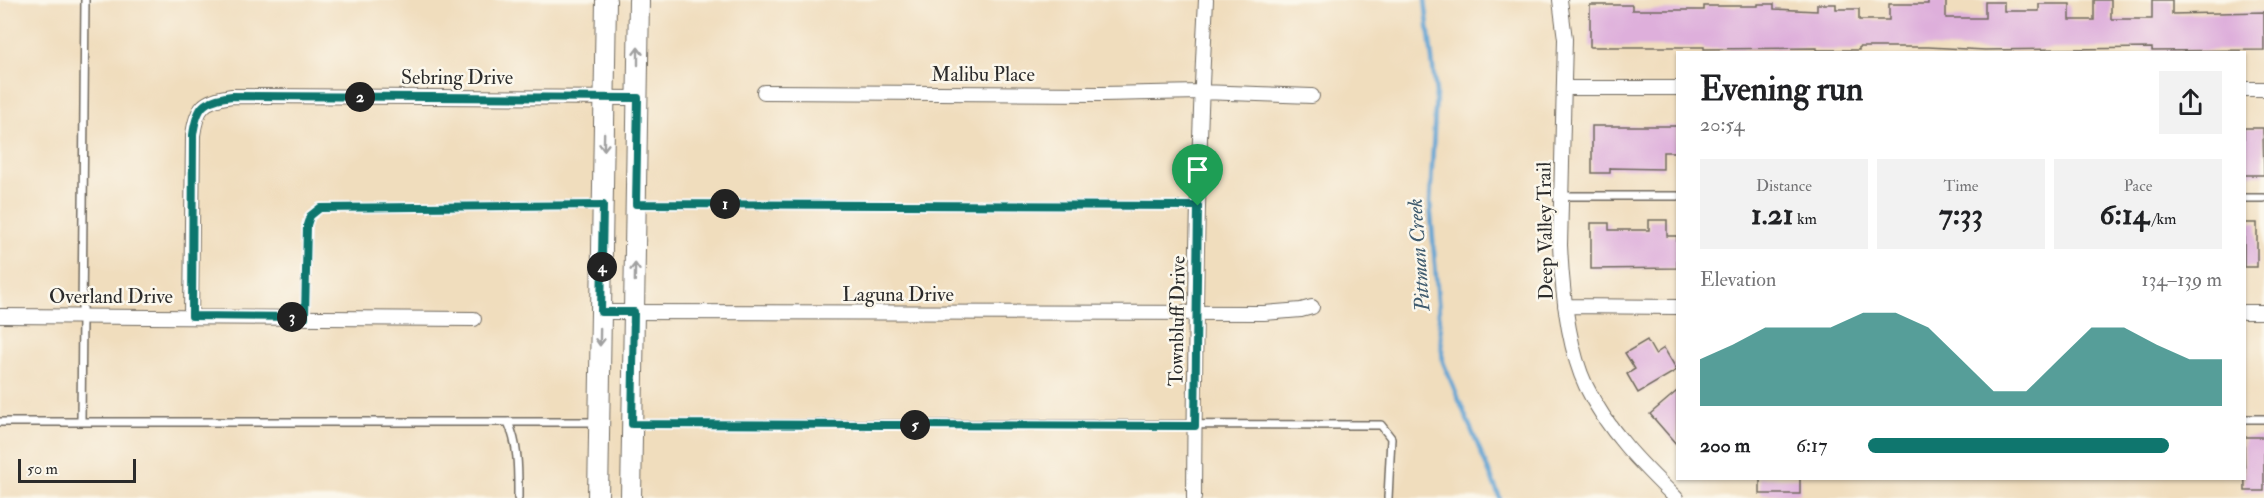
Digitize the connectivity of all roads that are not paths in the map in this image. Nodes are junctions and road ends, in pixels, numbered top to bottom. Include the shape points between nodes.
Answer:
1 (85, 0) edge
2 (606, 0) edge
3 (639, 0) edge
4 (1206, 0) edge
5 (1560, 0) edge
6 (1564, 88) junction
7 (1676, 88) edge
8 (2246, 89) edge
9 (2264, 89) edge
10 (764, 92) dead end
11 (1201, 92) junction
12 (1312, 96) dead end
13 (604, 98) junction
14 (638, 98) junction
15 (1561, 196) junction
16 (1676, 196) edge
17 (2246, 198) edge
18 (2264, 198) edge
19 (636, 204) junction
20 (603, 205) junction
21 (1198, 206) junction
22 (1565, 306) junction
23 (1676, 306) edge
24 (1312, 307) dead end
25 (1196, 311) junction
26 (601, 312) junction
27 (634, 312) junction
28 (2246, 312) edge
29 (2264, 312) edge
30 (0, 316) edge
31 (81, 316) junction
32 (192, 316) junction
33 (305, 317) junction
34 (474, 319) dead end
35 (2246, 419) edge
36 (2264, 419) edge
37 (0, 422) edge
38 (81, 422) junction
39 (508, 422) junction
40 (599, 422) junction
41 (632, 424) junction
42 (1195, 426) junction
43 (518, 498) edge
44 (598, 498) edge
45 (631, 498) edge
46 (1194, 498) edge
47 (1388, 498) edge
48 (1676, 498) edge

1 - 31 lane
2 - 13 main road
14 -> 3 main road
4 - 11 street, Townbluff Drive
5 - 6 street, Deep Valley Trail via 1565,39
6 - 7 street
6 - 15 street, Deep Valley Trail
8 - 9 street
10 - 11 street, Malibu Place
11 - 12 street, Malibu Place
11 - 21 street, Townbluff Drive
13 - 14 street, Sebring Drive
13 -> 20 main road
13 - 32 street, Sebring Drive via 232,96 204,104 195,116 193,135
14 - 19 main road
15 - 16 lane
15 - 22 street, Deep Valley Trail
17 - 18 lane
19 - 21 lane
27 -> 19 main road
20 - 26 main road
20 - 33 lane via 320,208 310,216 307,225
21 - 25 street, Townbluff Drive
22 - 23 street
22 - 48 street, Deep Valley Trail via 1586,386 1620,440
24 - 25 street, Laguna Drive via 1264,313
25 - 27 street, Laguna Drive
25 - 42 street, Townbluff Drive
26 - 27 street, Laguna Drive
26 -> 40 main road
27 - 41 main road
28 - 29 street
30 - 31 street, Overland Drive
31 - 32 street, Overland Drive
31 - 38 lane
32 - 33 street, Overland Drive
33 - 34 street, Overland Drive
35 - 36 lane
37 - 38 lane
38 - 39 lane
39 - 40 lane
39 - 43 lane via 516,442
40 - 44 main road
41 - 42 lane
41 - 45 main road
42 - 46 street, Townbluff Drive
42 - 47 lane via 1382,425 1391,438

